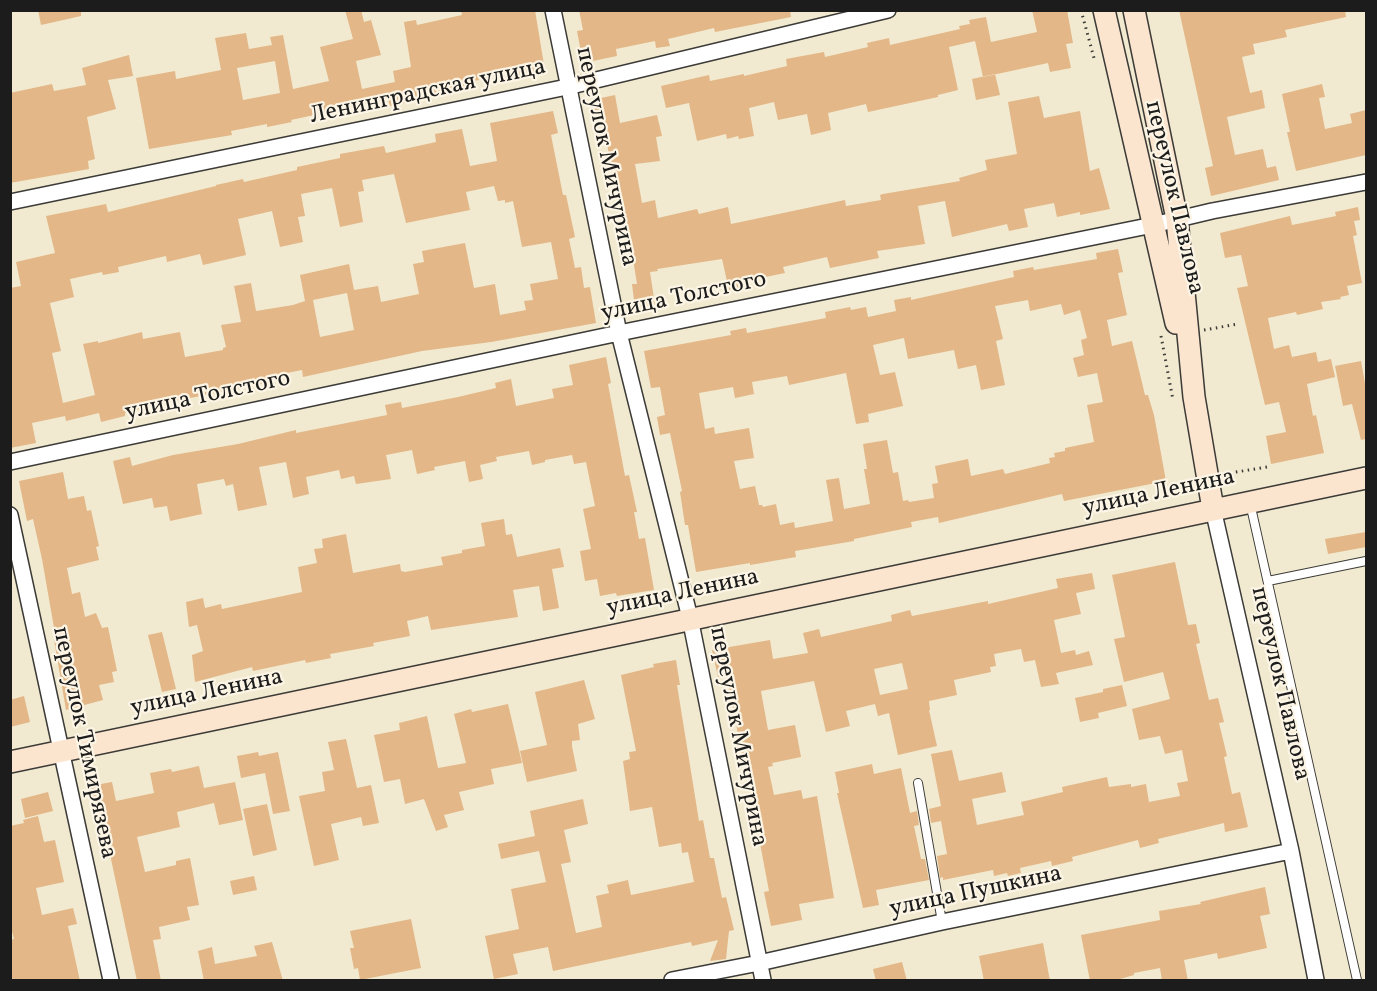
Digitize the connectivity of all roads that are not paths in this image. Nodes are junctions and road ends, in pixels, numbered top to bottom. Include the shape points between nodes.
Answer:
1 (553, 10) edge
2 (888, 10) edge
3 (1104, 10) edge
4 (1134, 10) edge
5 (567, 87) junction
6 (1366, 182) edge
7 (10, 202) edge
8 (1177, 219) junction
9 (1153, 225) junction
10 (619, 333) junction
11 (1194, 398) junction
12 (10, 462) edge
13 (1366, 478) edge
14 (1250, 501) junction
15 (1213, 509) junction
16 (10, 515) edge
17 (1366, 561) edge
18 (1268, 581) junction
19 (690, 618) junction
20 (62, 751) junction
21 (10, 762) edge
22 (918, 783) dead end
23 (1291, 851) junction
24 (942, 922) junction
25 (759, 963) junction
26 (111, 981) edge
27 (672, 981) edge
28 (763, 981) edge
29 (1316, 981) edge
30 (1357, 981) edge

1 - 5 street, переулок Мичурина
2 - 5 street, Ленинградская улица
3 - 9 street, переулок Павлова
4 - 8 street, переулок Павлова
5 - 7 street, Ленинградская улица
5 - 10 street, переулок Мичурина
6 - 8 street, улица Толстого
8 - 9 street, улица Толстого
8 - 11 street, переулок Павлова
9 - 10 street, улица Толстого
9 - 11 street, переулок Павлова
10 - 12 street, улица Толстого
10 - 19 street, переулок Мичурина
11 - 15 street, переулок Павлова
13 - 14 street, улица Ленина
14 - 15 street, улица Ленина
14 - 18 lane
15 - 19 street, улица Ленина
15 - 23 street, переулок Павлова
16 - 20 street, переулок Тимирязева
17 - 18 lane
18 - 30 lane
19 - 20 street, улица Ленина
19 - 25 street, переулок Мичурина
20 - 21 street, улица Ленина
20 - 26 street, переулок Тимирязева
22 - 24 lane
23 - 24 street, улица Пушкина
23 - 29 street, переулок Павлова
24 - 25 street, улица Пушкина
25 - 27 street, улица Пушкина
25 - 28 street, переулок Мичурина

